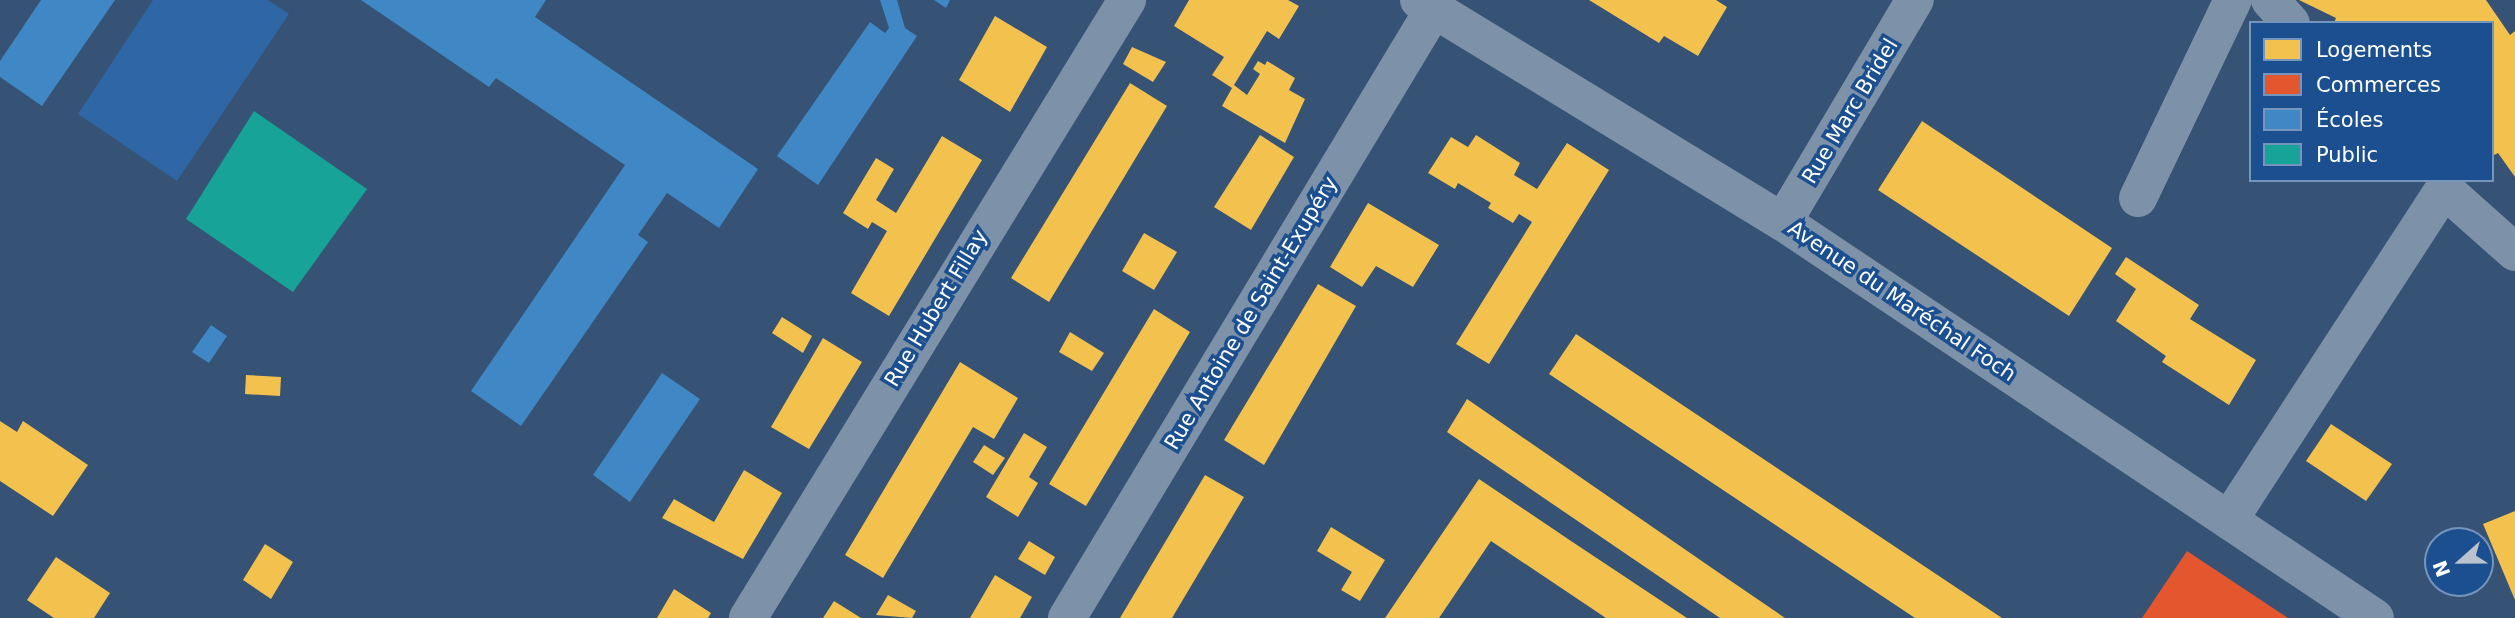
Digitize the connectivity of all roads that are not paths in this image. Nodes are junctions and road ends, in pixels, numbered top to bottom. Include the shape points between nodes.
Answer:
1 (1127, 0) edge
2 (1915, 0) edge
3 (2233, 0) edge
4 (2270, 0) edge
5 (1427, 4) edge
6 (2289, 21) edge
7 (2440, 185) edge
8 (2138, 198) dead end
9 (1783, 222) junction
10 (2515, 252) edge
11 (2229, 520) junction
12 (748, 618) edge
13 (1067, 618) edge
14 (2375, 618) edge

1 - 12 street, Rue Hubert Fillay
2 - 9 street, Rue Marc Bridel
3 - 8 street
4 - 6 street
5 - 9 street, Avenue du Maréchal Foch
5 - 13 street, Rue Antoine de Saint-Exupéry
7 - 10 street
7 - 11 street
9 - 11 street, Avenue du Maréchal Foch
11 - 14 street, Avenue du Maréchal Foch

